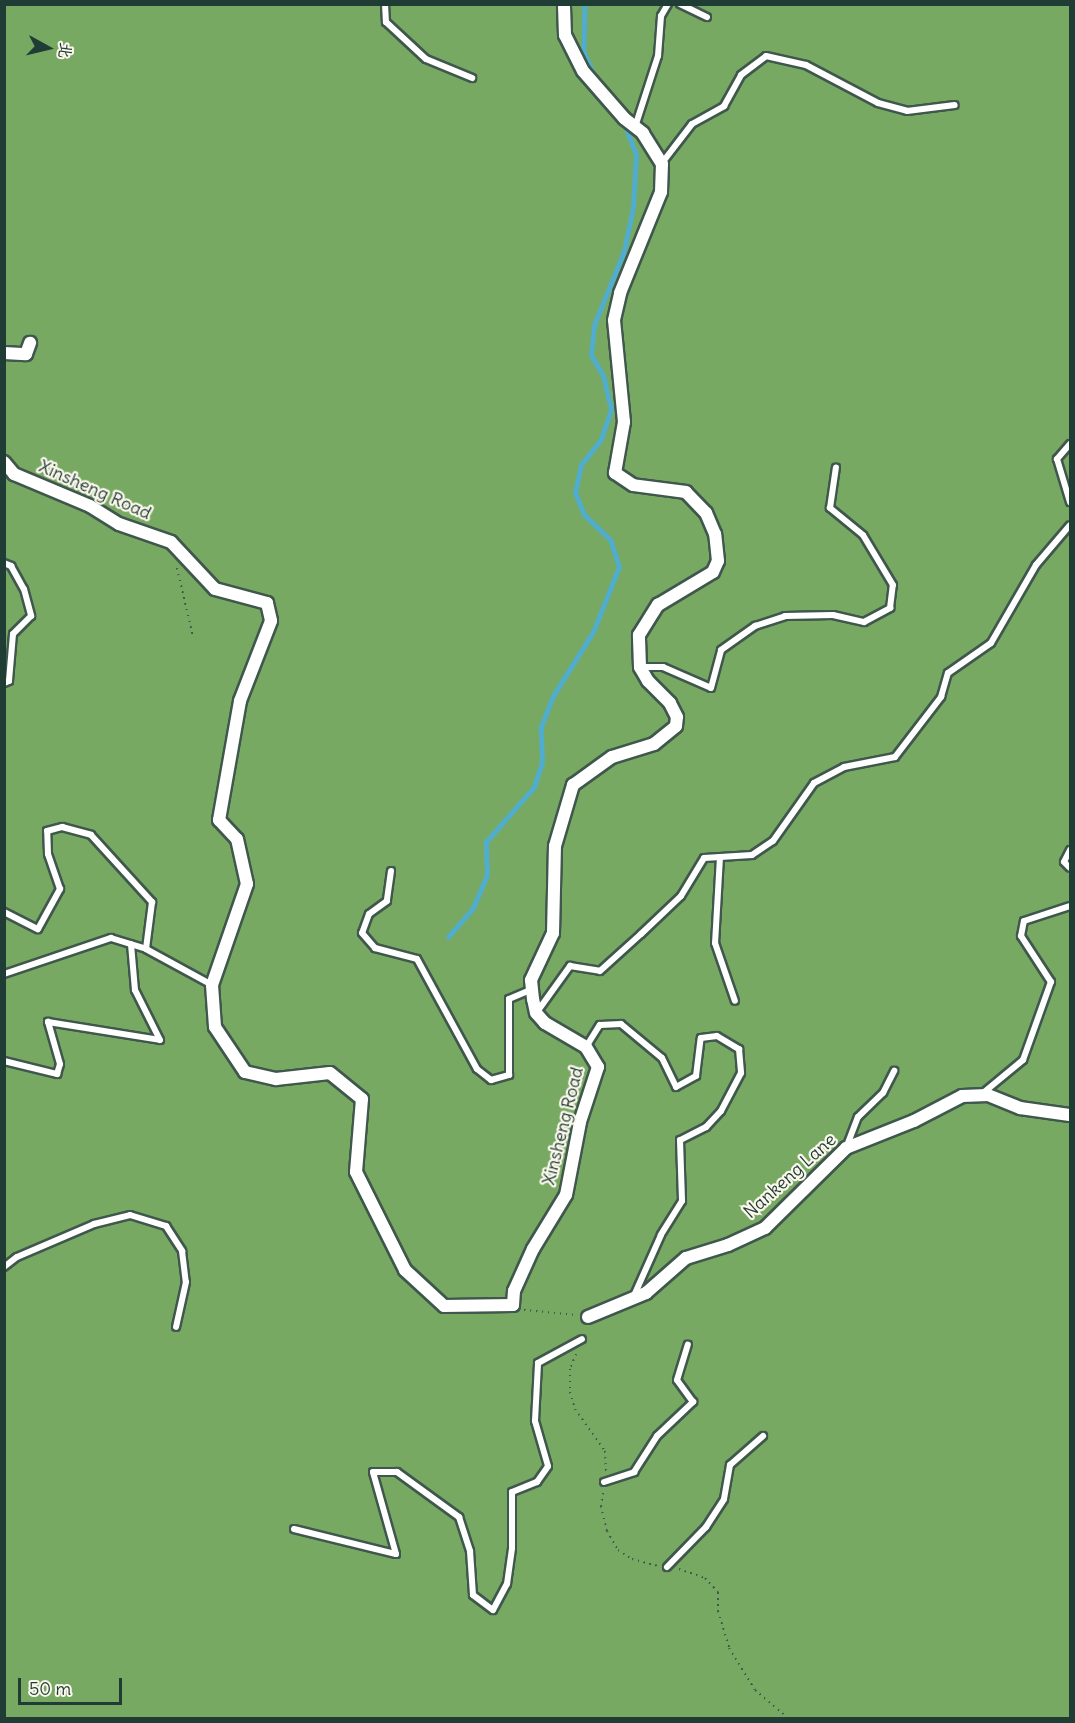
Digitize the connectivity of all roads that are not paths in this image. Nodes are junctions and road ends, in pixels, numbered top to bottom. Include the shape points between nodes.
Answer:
1 (385, 4) edge
2 (564, 4) edge
3 (668, 4) edge
4 (680, 4) edge
5 (706, 17) dead end
6 (472, 78) dead end
7 (955, 105) dead end
8 (635, 127) junction
9 (662, 164) junction
10 (30, 343) dead end
11 (4, 353) edge
12 (1071, 444) edge
13 (4, 462) edge
14 (836, 467) dead end
15 (1071, 502) edge
16 (1071, 525) edge
17 (4, 563) edge
18 (640, 667) junction
19 (4, 682) edge
20 (1071, 850) edge
21 (720, 857) junction
22 (1071, 868) edge
23 (391, 871) dead end
24 (1071, 906) edge
25 (4, 912) edge
26 (131, 944) junction
27 (146, 949) junction
28 (4, 974) edge
29 (212, 985) junction
30 (532, 989) junction
31 (735, 1001) dead end
32 (537, 1013) junction
33 (586, 1047) junction
34 (4, 1061) edge
35 (894, 1071) dead end
36 (982, 1094) junction
37 (1071, 1115) edge
38 (846, 1148) junction
39 (4, 1268) edge
40 (633, 1299) junction
41 (588, 1317) road end
42 (176, 1327) dead end
43 (582, 1339) road end
44 (688, 1345) dead end
45 (762, 1436) dead end
46 (604, 1482) road end
47 (294, 1529) dead end
48 (667, 1567) road end

1 - 6 lane via 386,22 426,59
2 - 8 street via 564,35 583,71
3 - 8 lane via 661,16 658,56
4 - 5 lane
7 - 9 lane via 907,111 878,103 806,64 766,57 741,75 724,106 692,124
8 - 9 street
9 - 18 street via 661,192 620,293 614,320 624,422 615,473 633,485 686,492 706,513 715,534 718,561 713,572 658,605 639,635
10 - 11 street via 26,354
12 - 15 lane via 1057,459
13 - 29 street, Xinsheng Road via 14,474 90,506 119,524 171,542 214,589 267,603 271,621 240,701 219,820 237,839 247,884
14 - 18 lane via 830,508 863,535 893,585 890,608 864,622 833,615 785,616 755,626 720,650 711,688 663,667
16 - 21 lane via 1036,565 992,644 948,673 941,697 895,757 844,767 814,783 773,841 752,855
17 - 19 lane via 12,566 31,616 13,633 9,681
18 - 30 street via 670,703 677,717 676,726 654,744 612,757 573,785 555,846 553,933 531,980
20 - 22 lane via 1064,862
21 - 31 lane via 715,943
21 - 32 lane via 704,858 681,896 600,971 570,966
23 - 30 lane via 387,901 369,914 362,933 375,948 417,959 477,1069 491,1080 509,1076 509,999
24 - 36 lane via 1024,921 1021,936 1051,982 1023,1060
25 - 27 lane via 38,929 60,889 48,854 47,831 62,827 91,835 152,902
26 - 27 lane
26 - 28 lane via 111,939
26 - 34 lane via 135,990 159,1040 48,1022 60,1064 57,1074
27 - 29 lane
29 - 33 street, Xinsheng Road via 215,1027 245,1072 276,1078 330,1072 362,1099 356,1172 405,1270 444,1306 513,1305 514,1291 533,1249 566,1195 580,1122 597,1081 598,1067
30 - 32 street
32 - 33 street, Xinsheng Road via 545,1023
33 - 40 lane via 600,1025 621,1024 662,1058 676,1087 696,1076 701,1038 717,1036 739,1049 741,1073 721,1111 706,1127 680,1140 682,1201 661,1234
35 - 38 lane via 883,1093 858,1117
36 - 37 street via 1020,1108
36 - 38 street, Nankeng Lane via 962,1096 914,1121
38 - 40 street, Nankeng Lane via 765,1228 686,1258 657,1286
39 - 42 lane via 16,1257 94,1224 130,1215 166,1226 182,1251 186,1282
40 - 41 street, Nankeng Lane
43 - 47 lane via 538,1363 535,1421 548,1466 537,1482 512,1492 512,1548 507,1584 493,1610 472,1595 470,1551 459,1517 397,1472 372,1472 396,1554
44 - 46 lane via 677,1380 693,1402 657,1436 634,1472
45 - 48 lane via 730,1465 724,1499 706,1527

